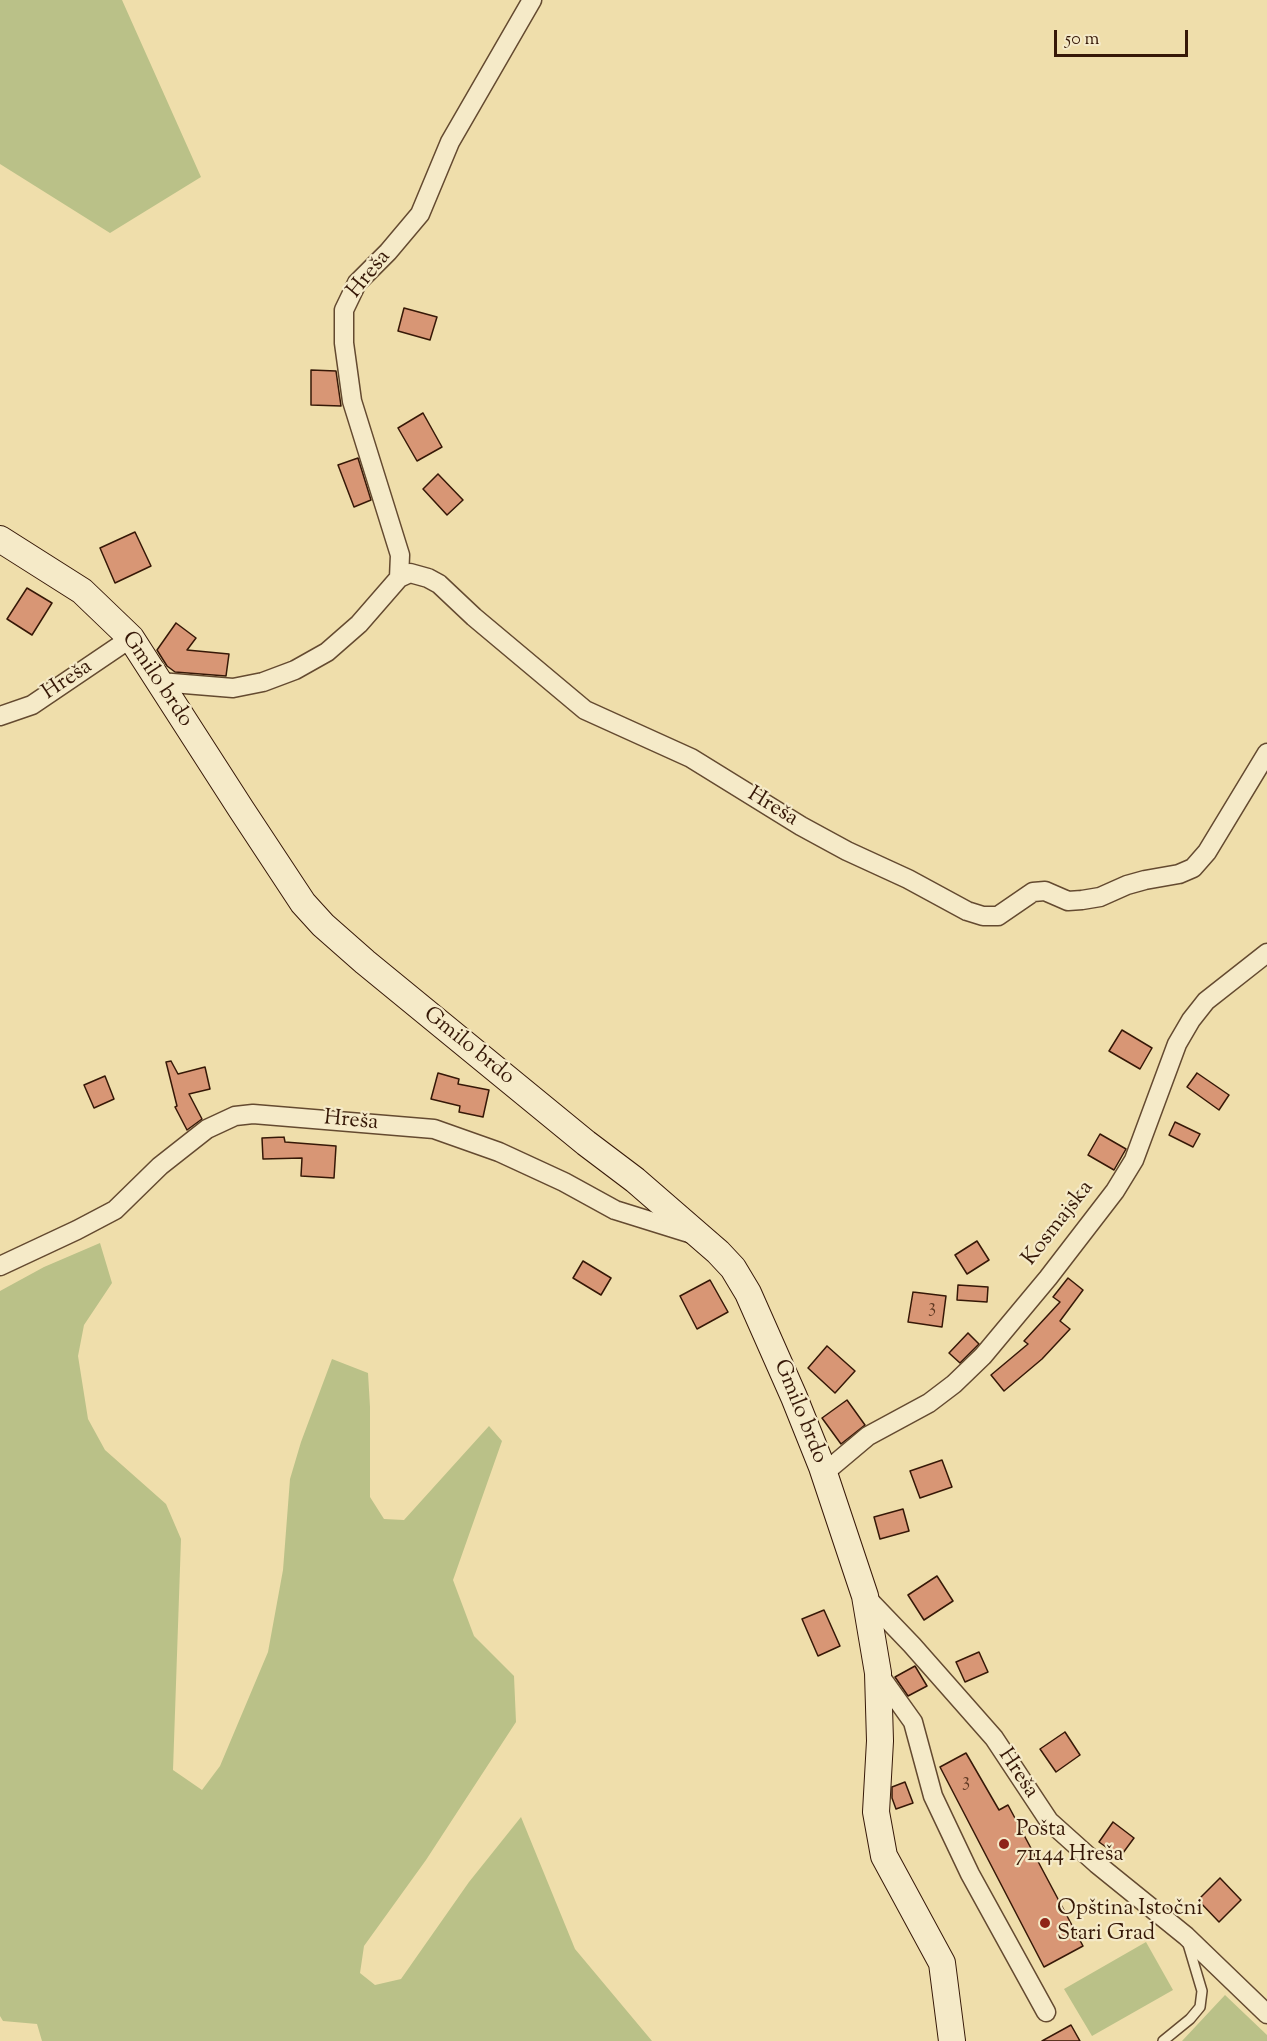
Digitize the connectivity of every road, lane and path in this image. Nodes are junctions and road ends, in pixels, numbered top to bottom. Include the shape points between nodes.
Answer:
1 (532, 0) edge
2 (0, 539) edge
3 (399, 578) junction
4 (131, 638) junction
5 (160, 682) junction
6 (0, 716) edge
7 (1267, 753) edge
8 (1267, 953) edge
9 (700, 1237) junction
10 (24, 1256) junction
11 (0, 1266) edge
12 (0, 1275) edge
13 (824, 1473) junction
14 (865, 1596) junction
15 (878, 1673) junction
16 (1186, 1936) junction
17 (1046, 2012) dead end
18 (1267, 2014) edge
19 (952, 2041) edge
20 (1163, 2041) edge

1 - 3 street, Hreša via 450,142 420,214 357,283 344,310 352,401 400,555
2 - 4 main road, Gmilo brdo via 82,591
3 - 5 street via 359,624 327,652 295,670 232,688
3 - 7 street, Hreša via 410,573 439,584 585,710 691,759 847,851 983,916 998,916 1033,892 1045,891 1068,901 1082,900 1193,868 1207,852
4 - 5 main road, Gmilo brdo
4 - 6 street, Hreša via 32,705
5 - 9 main road, Gmilo brdo via 297,894 324,925
8 - 13 street, Kosmajska via 1206,1001 1191,1020 1134,1160 1115,1191 983,1356 929,1403 868,1436
9 - 10 street, Hreša via 615,1210 499,1152 434,1129 253,1114 235,1116 207,1129 160,1166 115,1210
9 - 13 main road, Gmilo brdo via 733,1268 748,1293
10 - 11 street
10 - 12 street
13 - 14 main road, Gmilo brdo
14 - 15 main road
14 - 16 street, Hreša via 994,1738 1049,1821
15 - 17 street via 913,1722 933,1796 970,1874
15 - 19 main road via 876,1812 884,1856 942,1963
16 - 18 street, Hreša
16 - 20 lane via 1202,1991 1200,2007

